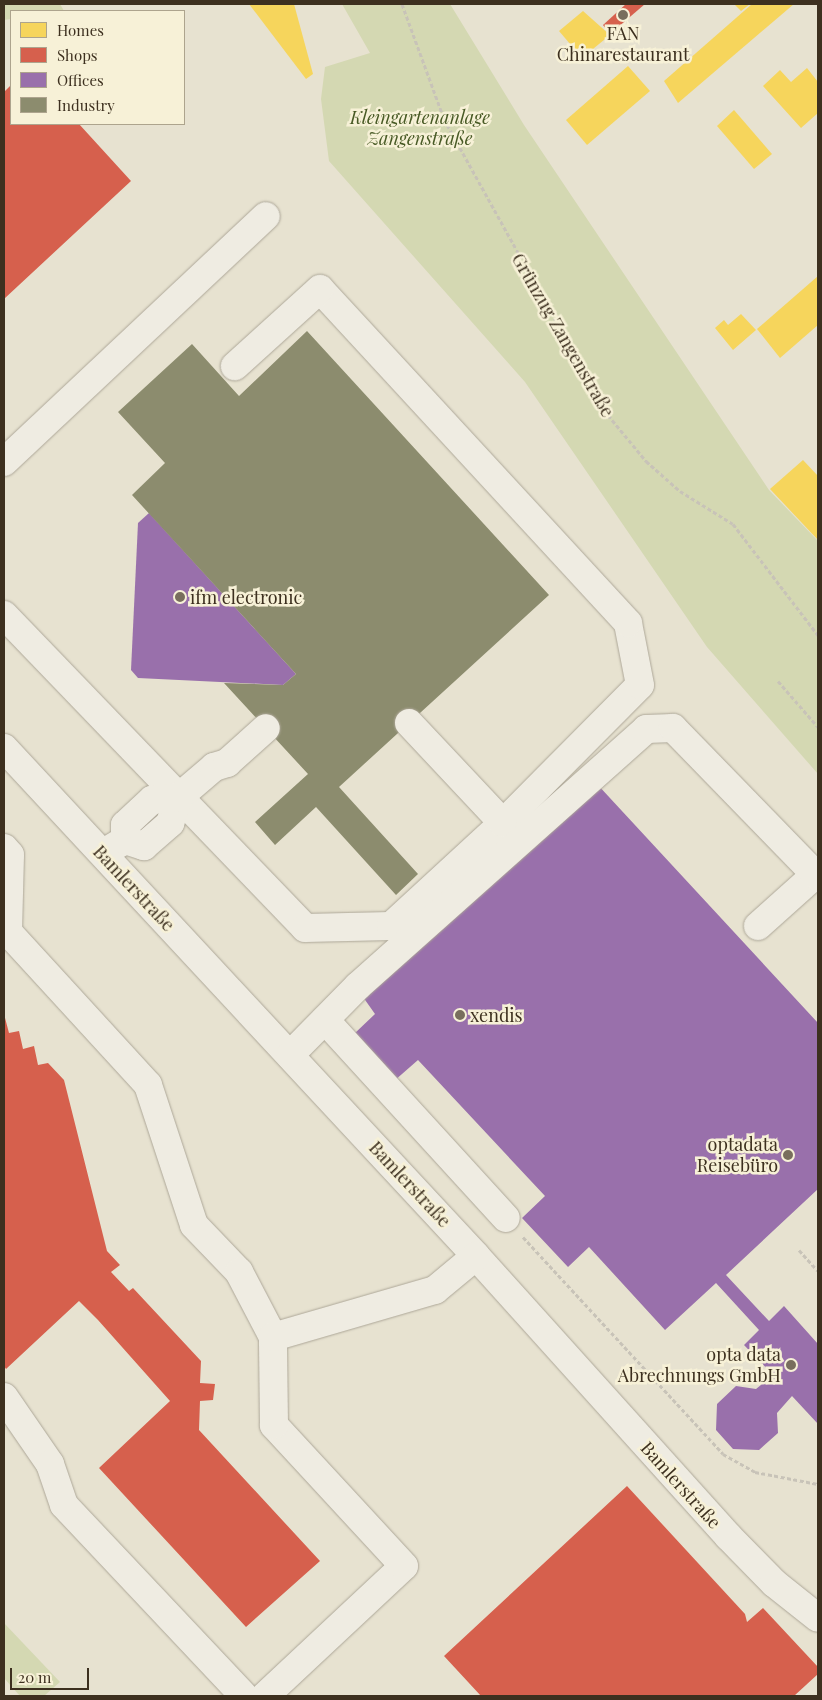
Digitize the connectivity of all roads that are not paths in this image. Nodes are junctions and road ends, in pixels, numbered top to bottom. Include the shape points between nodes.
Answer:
1 (266, 216) dead end
2 (235, 366) dead end
3 (4, 462) edge
4 (4, 615) edge
5 (409, 723) dead end
6 (266, 728) dead end
7 (4, 748) edge
8 (179, 797) junction
9 (503, 823) junction
10 (4, 848) edge
11 (102, 854) junction
12 (817, 875) edge
13 (758, 926) dead end
14 (325, 1020) junction
15 (290, 1055) junction
16 (506, 1218) road end
17 (476, 1256) junction
18 (273, 1337) junction
19 (4, 1397) edge
20 (818, 1618) edge
21 (244, 1696) edge
22 (265, 1696) edge

1 - 3 street
2 - 9 street via 320,289 628,623 640,685
4 - 8 street
5 - 9 street
6 - 8 street
7 - 11 street, Bamlerstraße
8 - 9 street via 305,928 391,926
8 - 11 street via 152,800 125,824 125,840
10 - 18 street via 10,855 8,932 148,1085 194,1225 239,1272
11 - 15 street, Bamlerstraße
12 - 13 street
12 - 14 street via 673,728 646,729
14 - 15 street
14 - 16 street
15 - 17 street, Bamlerstraße
17 - 18 street via 435,1290
17 - 20 street, Bamlerstraße via 734,1543 774,1583
18 - 22 street via 274,1425 404,1566
19 - 21 street via 50,1464 64,1505

